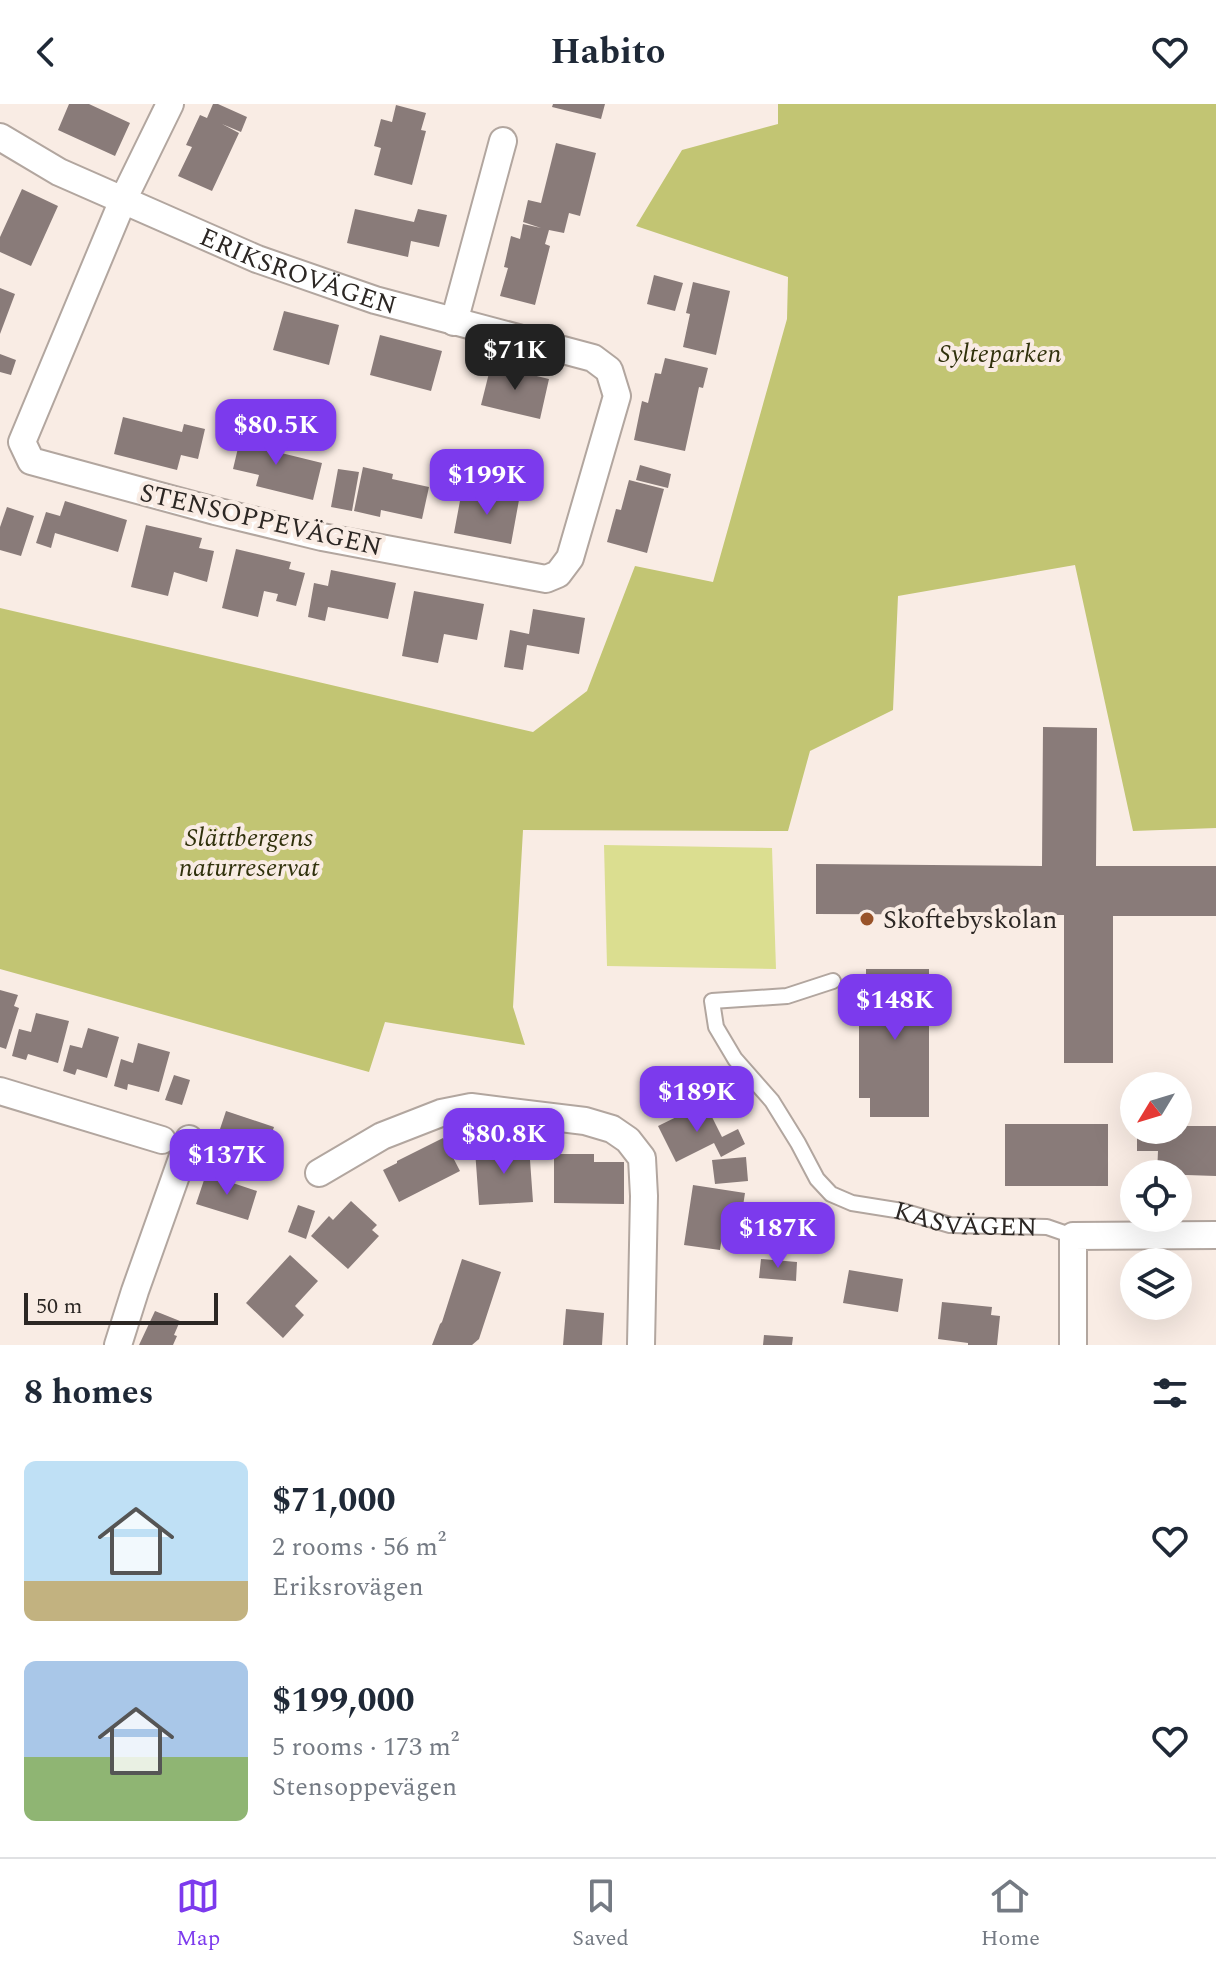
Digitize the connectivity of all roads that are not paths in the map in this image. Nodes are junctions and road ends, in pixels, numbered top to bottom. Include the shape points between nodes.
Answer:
1 (170, 104) edge
2 (0, 137) edge
3 (503, 141) dead end
4 (123, 200) junction
5 (454, 322) junction
6 (609, 370) joint
7 (833, 981) dead end
8 (0, 1091) edge
9 (319, 1173) dead end
10 (1216, 1235) edge
11 (1073, 1236) junction
12 (118, 1345) edge
13 (641, 1345) edge
14 (1073, 1345) edge

1 - 4 street
2 - 4 street, ERIKSROVÄGEN via 59,172
3 - 5 street
4 - 5 street, ERIKSROVÄGEN via 257,259
4 - 6 street, STENSOPPEVÄGEN via 22,442 31,461 322,537 546,579 558,574 570,558 617,396
5 - 6 street, ERIKSROVÄGEN via 593,358
7 - 11 lane, KASVÄGEN via 787,996 712,1001 716,1027 735,1059 772,1101 831,1194 950,1225 1047,1227
8 - 12 street via 176,1139
9 - 13 street via 382,1136 471,1107 612,1129 642,1158
10 - 11 street, KASVÄGEN
11 - 14 street, KASVÄGEN

